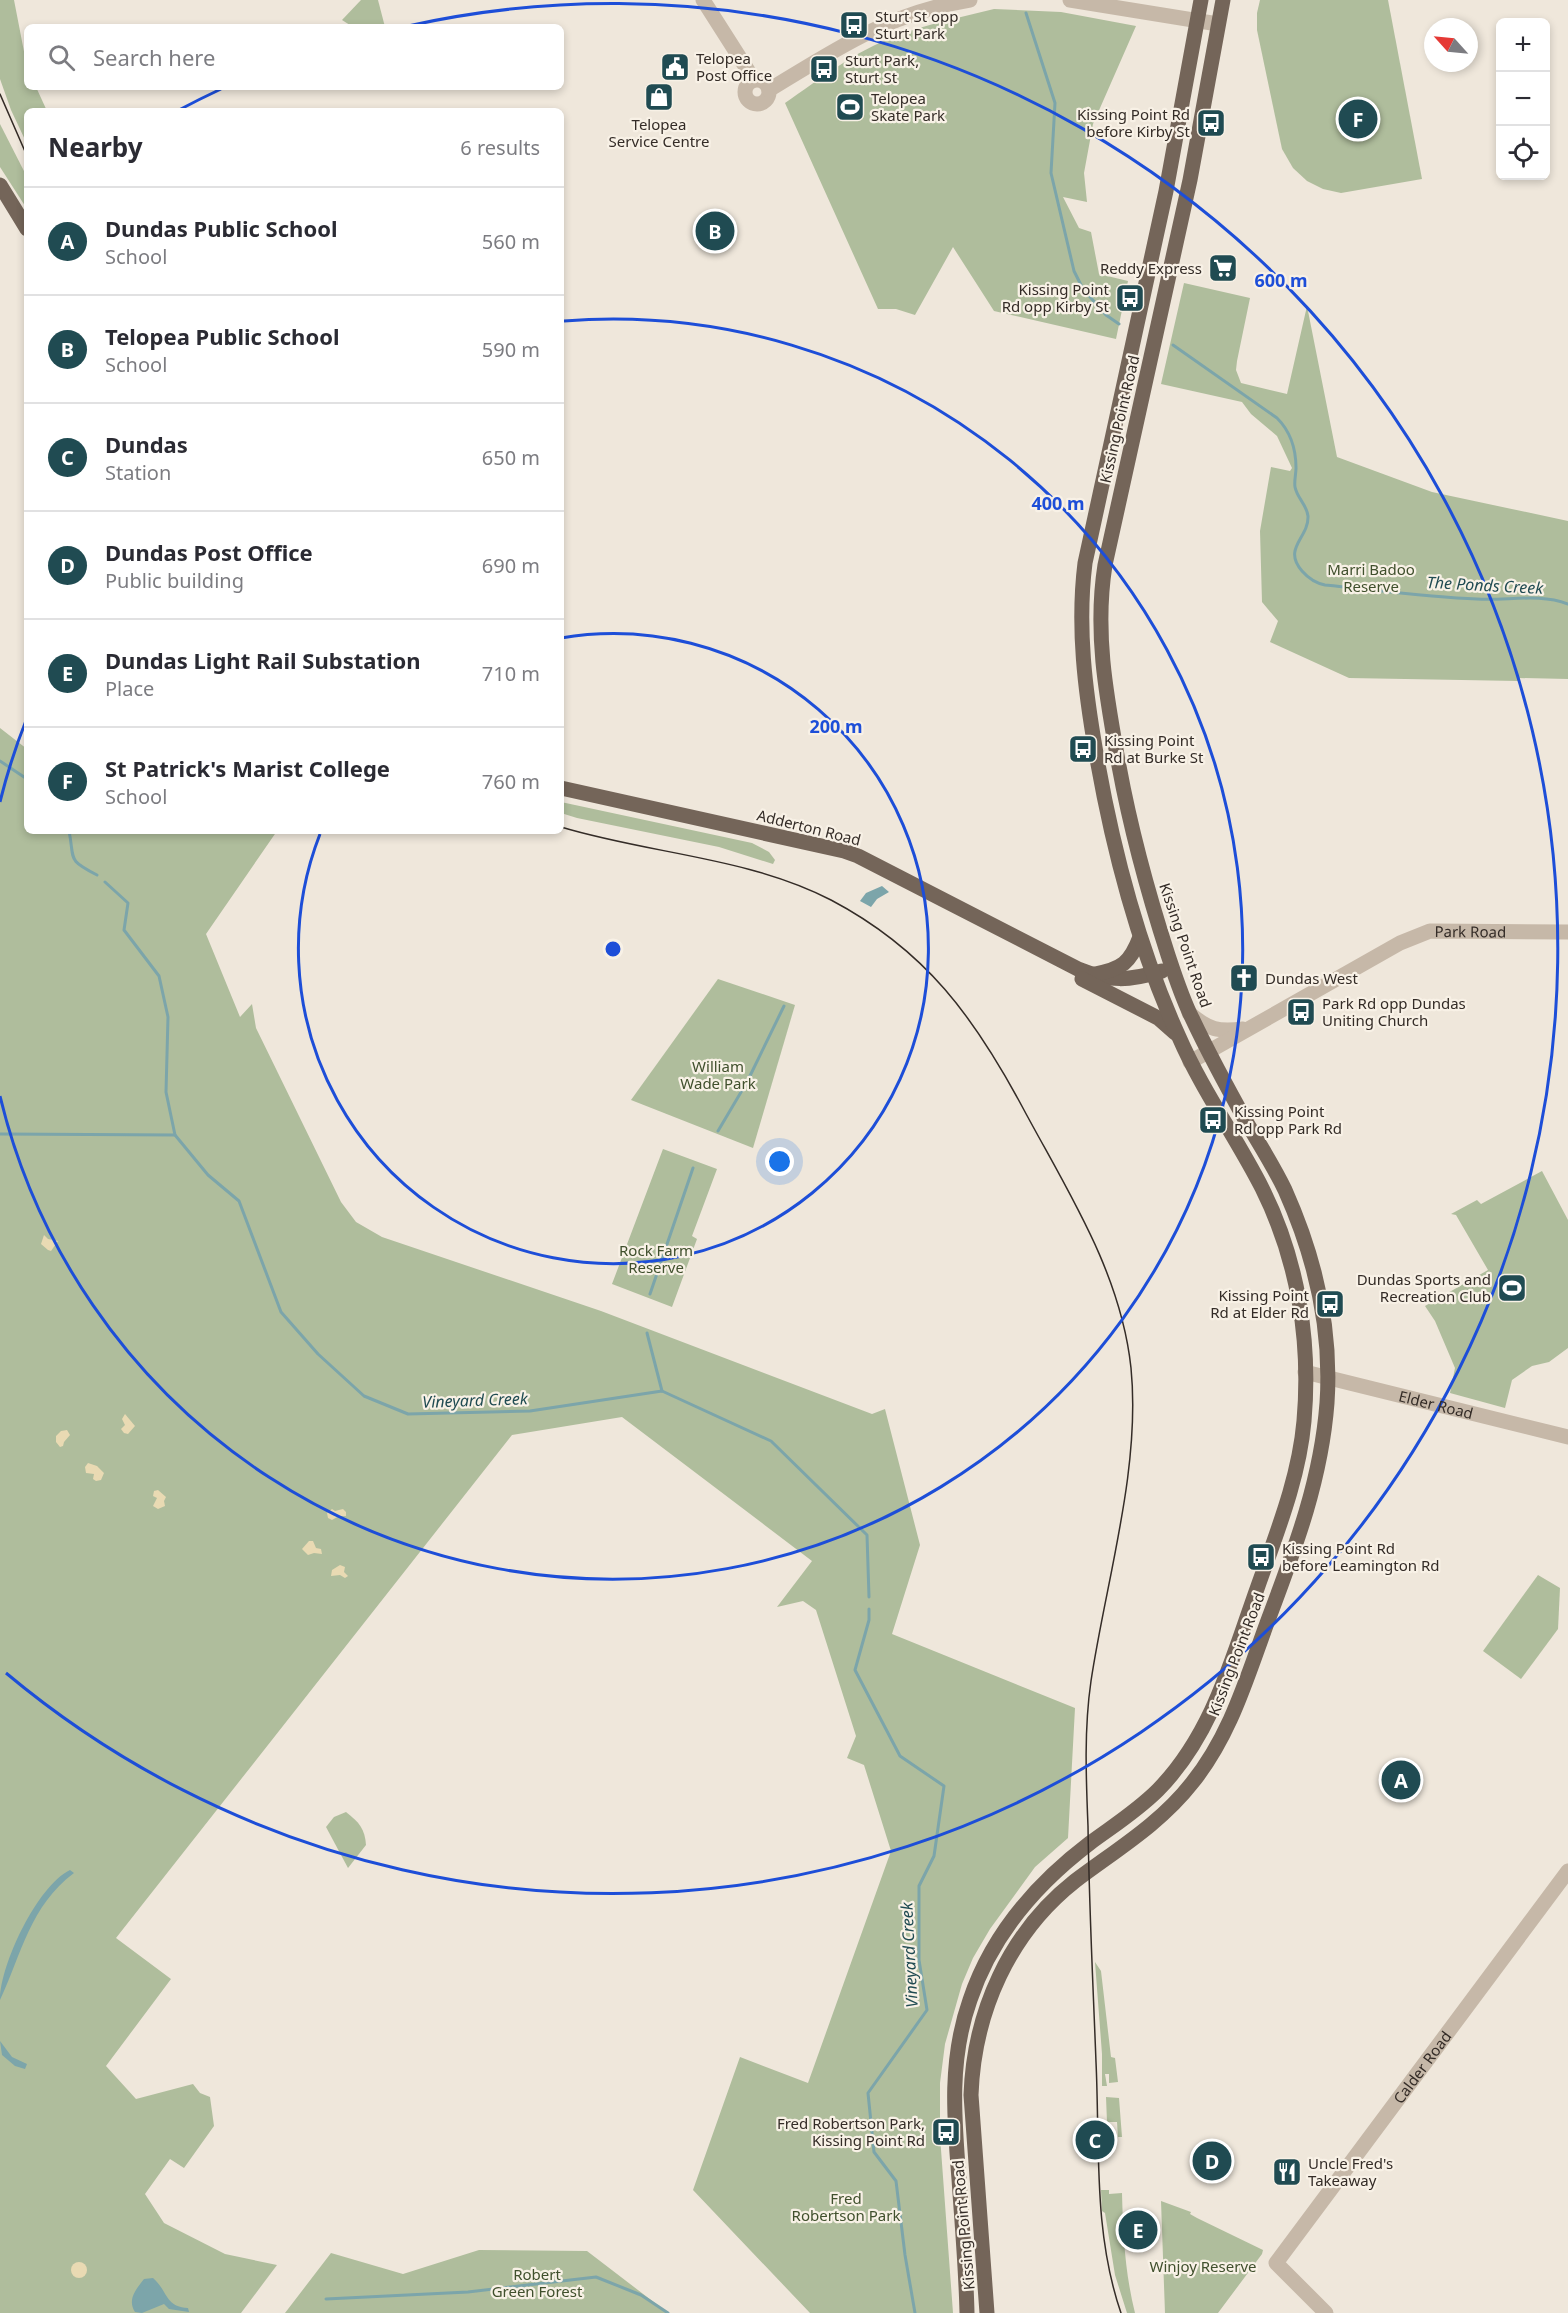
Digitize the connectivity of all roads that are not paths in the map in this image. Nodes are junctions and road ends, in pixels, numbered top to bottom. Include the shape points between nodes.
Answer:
1 (703, 0) edge
2 (970, 0) edge
3 (1070, 0) edge
4 (1201, 0) edge
5 (1223, 0) edge
6 (1197, 20) junction
7 (1218, 24) junction
8 (754, 80) junction
9 (769, 90) junction
10 (0, 185) edge
11 (24, 224) edge
12 (564, 789) edge
13 (1568, 932) edge
14 (1140, 937) junction
15 (1032, 946) junction
16 (1172, 968) junction
17 (1154, 974) junction
18 (1091, 975) junction
19 (1189, 1013) junction
20 (1251, 1028) junction
21 (1177, 1035) junction
22 (1209, 1053) junction
23 (1190, 1062) junction
24 (1305, 1372) junction
25 (1328, 1376) junction
26 (1568, 1437) edge
27 (1568, 1871) edge
28 (967, 2313) edge
29 (987, 2313) edge
30 (1326, 2313) edge

1 - 8 street
2 - 9 street via 887,22
3 - 6 street
4 - 6 main road, Kissing Point Road
5 - 7 main road, Kissing Point Road
6 - 7 street
6 - 14 main road, Kissing Point Road via 1169,176 1092,529 1082,595 1083,665 1095,750 1117,858
7 - 16 main road, Kissing Point Road via 1190,180 1105,565 1100,607 1103,674 1123,786 1137,852
8 - 9 street via 763,81
8 - 9 street via 745,90 750,102 764,102
10 - 11 main road
12 - 15 main road, Adderton Road via 844,851
13 - 20 street, Park Road via 1423,932
14 - 17 main road, Kissing Point Road
14 - 18 main road via 1126,963
15 - 18 main road, Adderton Road
15 - 21 main road, Adderton Road via 1065,970 1158,1018
16 - 17 main road, Adderton Road
16 - 19 main road, Kissing Point Road
17 - 18 main road, Adderton Road via 1119,980
17 - 21 main road, Kissing Point Road
19 - 20 street via 1216,1030
19 - 22 main road, Kissing Point Road
20 - 22 street, Park Road
21 - 23 main road, Kissing Point Road
22 - 23 street, Park Road
22 - 25 main road, Kissing Point Road via 1283,1185 1302,1230 1320,1293
23 - 24 main road, Kissing Point Road via 1262,1188 1279,1228 1300,1300
24 - 25 street, Elder Road
24 - 28 main road, Kissing Point Road via 1304,1425 1289,1497 1224,1683 1200,1736 1175,1771 1145,1802 1069,1860 1026,1901 994,1946 971,1996 956,2056 953,2096
25 - 26 street, Elder Road
25 - 29 main road, Kissing Point Road via 1312,1494 1226,1732 1193,1782 1164,1814 1061,1893 1034,1921 1012,1952 986,2005 975,2049 971,2094
27 - 30 street, Calder Road via 1276,2263

